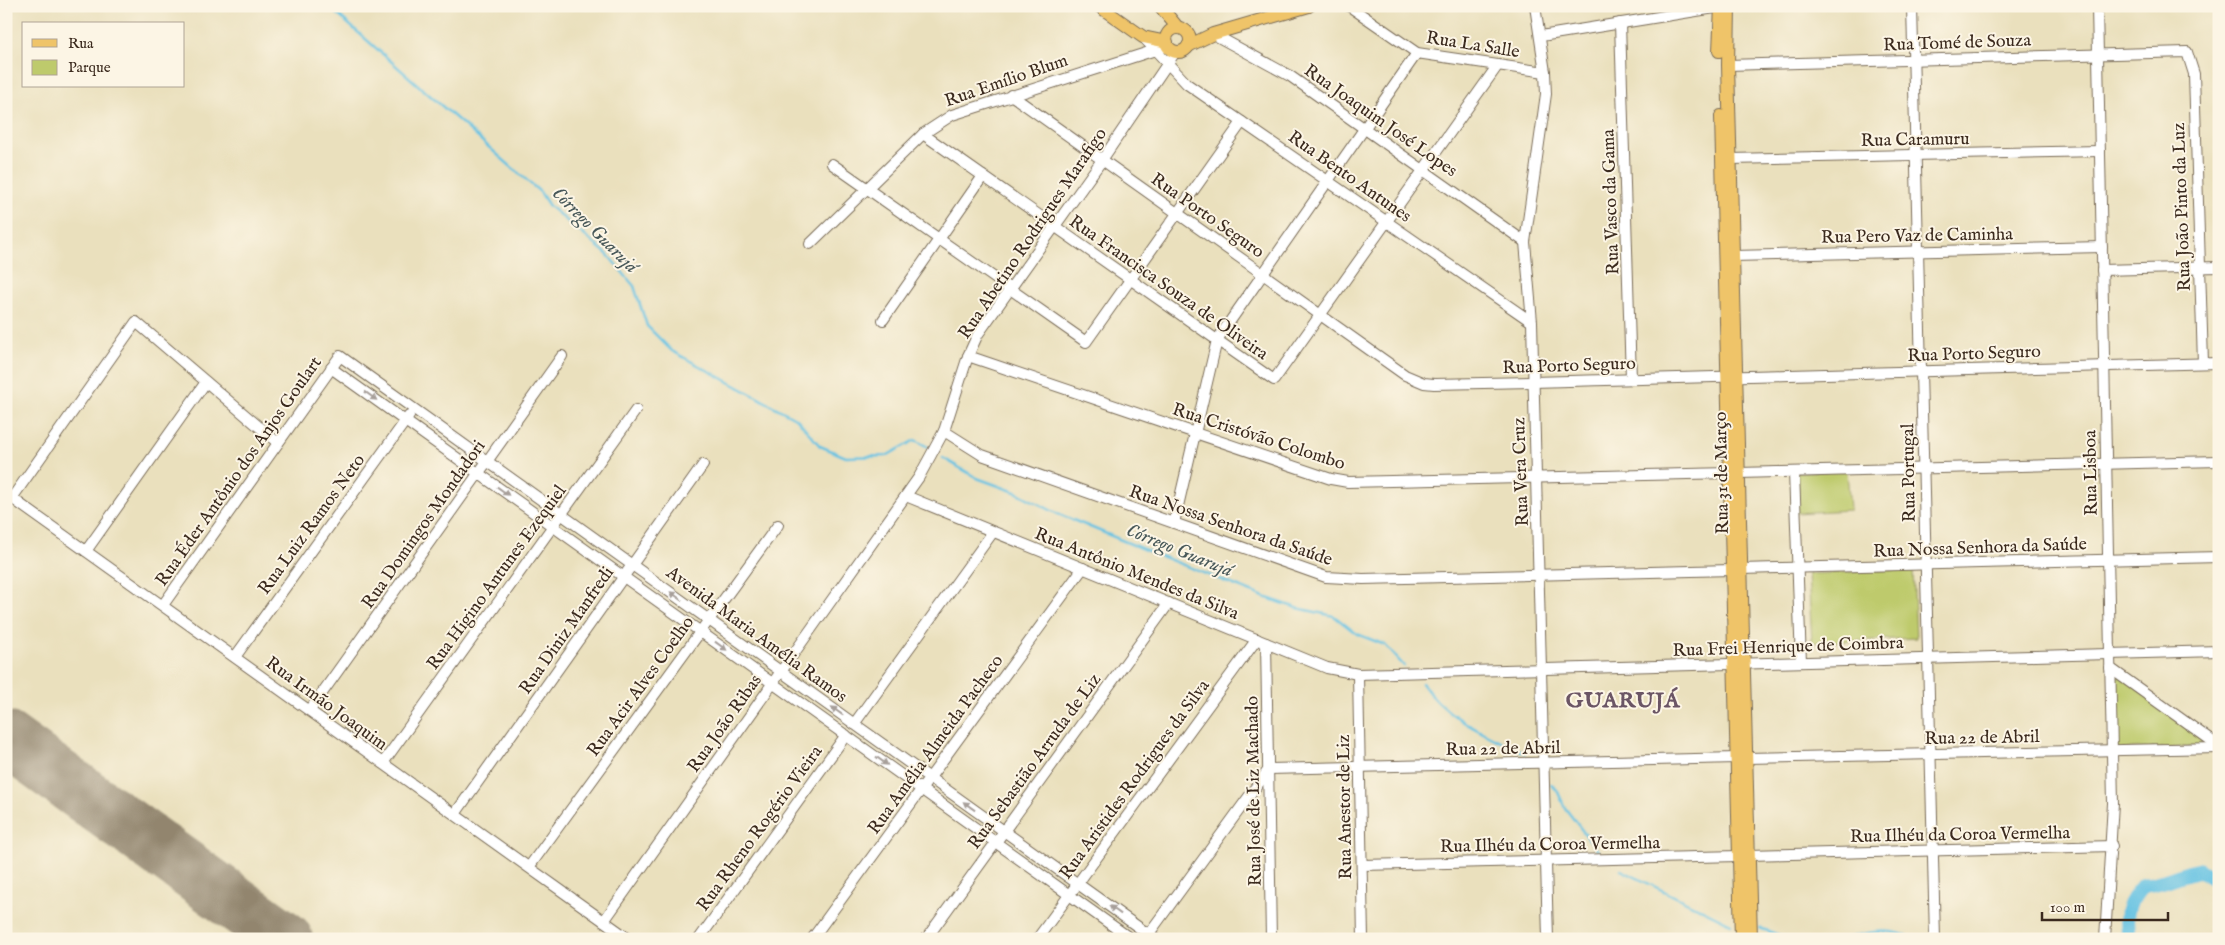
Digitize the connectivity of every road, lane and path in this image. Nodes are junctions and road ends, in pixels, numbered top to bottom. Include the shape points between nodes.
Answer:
1 (1099, 6) edge
2 (1160, 6) edge
3 (1309, 6) edge
4 (1349, 6) edge
5 (1535, 6) edge
6 (1721, 6) edge
7 (1729, 6) edge
8 (1912, 6) edge
9 (2097, 6) edge
10 (1620, 23) junction
11 (1213, 34) junction
12 (1541, 36) junction
13 (1143, 37) junction
14 (1177, 41) junction
15 (1155, 51) junction
16 (2187, 52) joint
17 (1417, 53) junction
18 (2098, 54) junction
19 (1914, 59) junction
20 (1167, 64) junction
21 (1498, 65) junction
22 (1728, 65) junction
23 (1545, 72) junction
24 (1010, 95) junction
25 (1242, 122) junction
26 (1365, 129) junction
27 (923, 134) junction
28 (2100, 151) junction
29 (1916, 155) junction
30 (1730, 159) junction
31 (1102, 160) junction
32 (832, 164) dead end
33 (1423, 170) junction
34 (983, 176) junction
35 (1328, 181) junction
36 (867, 189) junction
37 (1177, 213) junction
38 (1386, 221) junction
39 (1055, 227) junction
40 (939, 239) junction
41 (1525, 242) junction
42 (810, 244) dead end
43 (2102, 247) junction
44 (1918, 251) junction
45 (1733, 256) junction
46 (2200, 267) junction
47 (2219, 267) edge
48 (2102, 270) junction
49 (1263, 274) junction
50 (1130, 279) junction
51 (1011, 289) junction
52 (1320, 315) junction
53 (883, 320) dead end
54 (1532, 322) junction
55 (1217, 340) junction
56 (340, 356) joint
57 (562, 356) dead end
58 (968, 356) junction
59 (2203, 363) junction
60 (2219, 363) edge
61 (2104, 366) junction
62 (331, 368) junction
63 (1921, 371) junction
64 (1732, 377) junction
65 (1631, 379) junction
66 (206, 382) junction
67 (1533, 382) junction
68 (414, 409) junction
69 (636, 410) dead end
70 (405, 420) junction
71 (944, 431) junction
72 (1196, 433) junction
73 (278, 443) junction
74 (2219, 461) edge
75 (487, 462) junction
76 (2106, 464) junction
77 (703, 465) dead end
78 (1924, 468) junction
79 (1794, 472) junction
80 (479, 473) junction
81 (1734, 473) junction
82 (1536, 478) junction
83 (9, 496) edge
84 (906, 496) junction
85 (561, 514) junction
86 (1174, 523) junction
87 (778, 525) dead end
88 (553, 526) junction
89 (993, 532) junction
90 (86, 551) junction
91 (2219, 557) edge
92 (2108, 560) junction
93 (1926, 564) junction
94 (632, 565) junction
95 (1083, 568) junction
96 (1798, 568) junction
97 (1737, 570) junction
98 (1538, 575) junction
99 (624, 577) junction
100 (1169, 603) junction
101 (163, 605) junction
102 (709, 620) junction
103 (700, 632) junction
104 (1261, 641) junction
105 (2219, 651) edge
106 (2110, 654) junction
107 (235, 657) junction
108 (1928, 659) junction
109 (1800, 662) junction
110 (1739, 664) junction
111 (2110, 668) junction
112 (1541, 669) junction
113 (781, 672) junction
114 (1358, 674) junction
115 (773, 683) junction
116 (310, 710) junction
117 (854, 724) junction
118 (846, 735) junction
119 (2219, 747) edge
120 (2112, 750) junction
121 (1930, 754) junction
122 (1741, 758) junction
123 (383, 763) junction
124 (1544, 763) junction
125 (1360, 767) junction
126 (1269, 769) junction
127 (930, 778) junction
128 (922, 789) junction
129 (455, 814) junction
130 (1004, 831) junction
131 (996, 842) junction
132 (2112, 846) junction
133 (1933, 850) junction
134 (1744, 855) junction
135 (1546, 860) junction
136 (1362, 865) junction
137 (529, 868) junction
138 (1078, 884) junction
139 (1069, 895) junction
140 (604, 921) junction
141 (1150, 937) edge
142 (629, 939) edge
143 (699, 939) edge
144 (812, 939) edge
145 (926, 939) edge
146 (1037, 939) edge
147 (1131, 939) edge
148 (1271, 939) edge
149 (1363, 939) edge
150 (1548, 939) edge
151 (1741, 939) edge
152 (1751, 939) edge
153 (1935, 939) edge
154 (2105, 939) edge

1 - 13 main road
2 - 14 main road
3 - 11 main road, Rua Emílio Blum
4 - 17 street, Rua La Salle
5 - 12 street, Rua Vera Cruz
6 - 10 street
6 - 64 main road, Rua 31 de Março via 1719,65
7 - 22 main road, Rua 31 de Março
8 - 19 street, Rua Portugal
9 - 18 street, Rua Lisboa
10 - 12 street
10 - 65 street, Rua Vasco da Gama
11 - 14 main road, Rua Emílio Blum
11 - 26 street, Rua Joaquim José Lopes via 1285,73
12 - 23 street, Rua Vera Cruz
13 - 14 main road
13 - 15 street, Rua Bento Antunes
14 - 15 street, Rua Emílio Blum
14 - 20 street, Rua Abetino Rodrigues Marafigo
15 - 20 street, Rua Bento Antunes
15 - 24 street, Rua Emílio Blum
16 - 18 street, Rua Tomé de Souza
16 - 46 street, Rua João Pinto da Luz via 2194,74
17 - 21 street, Rua La Salle
17 - 26 street
18 - 19 street, Rua Tomé de Souza
18 - 28 street, Rua Lisboa
19 - 22 street, Rua Tomé de Souza
19 - 29 street, Rua Portugal
20 - 25 street, Rua Bento Antunes via 1187,84
20 - 31 street, Rua Abetino Rodrigues Marafigo
21 - 23 street, Rua La Salle
21 - 33 street
22 - 30 main road, Rua 31 de Março
23 - 41 street, Rua Vera Cruz via 1545,105
24 - 27 street, Rua Emílio Blum via 952,115
24 - 31 street, Rua Porto Seguro
25 - 35 street, Rua Bento Antunes
25 - 37 street
26 - 33 street, Rua Joaquim José Lopes
26 - 35 street
27 - 34 street, Rua Francisca Souza de Oliveira
27 - 36 street, Rua Emílio Blum
28 - 29 street, Rua Caramuru
28 - 43 street, Rua Lisboa
29 - 30 street, Rua Caramuru
29 - 44 street, Rua Portugal
30 - 45 main road, Rua 31 de Março
31 - 37 street, Rua Porto Seguro
31 - 39 street, Rua Abetino Rodrigues Marafigo
32 - 36 street
33 - 38 street
33 - 41 street, Rua Joaquim José Lopes
34 - 39 street, Rua Francisca Souza de Oliveira
34 - 40 street
35 - 38 street, Rua Bento Antunes
35 - 49 street
36 - 40 street
36 - 42 street, Rua Emílio Blum
37 - 49 street, Rua Porto Seguro
37 - 50 street
38 - 52 street
38 - 54 street, Rua Bento Antunes
39 - 50 street, Rua Francisca Souza de Oliveira
39 - 51 street, Rua Abetino Rodrigues Marafigo
40 - 51 street
40 - 53 street
41 - 54 street, Rua Vera Cruz
43 - 44 street, Rua Pero Vaz de Caminha
43 - 48 street, Rua Lisboa
44 - 45 street, Rua Pero Vaz de Caminha
44 - 63 street, Rua Portugal
45 - 64 main road, Rua 31 de Março
46 - 47 street
46 - 48 street
46 - 59 street, Rua João Pinto da Luz
48 - 61 street, Rua Lisboa
49 - 52 street, Rua Porto Seguro
49 - 55 street
50 - 51 street via 1086,342
50 - 55 street, Rua Francisca Souza de Oliveira
51 - 58 street, Rua Abetino Rodrigues Marafigo via 978,334
52 - 55 street, Rua Francisca Souza de Oliveira via 1274,380
52 - 67 street, Rua Porto Seguro via 1405,376 1424,384
54 - 67 street, Rua Vera Cruz
55 - 72 street
56 - 62 street, Rua Éder Antônio dos Anjos Goulart
56 - 68 street, Avenida Maria Amélia Ramos
57 - 75 street, Rua Domingos Mondadori
58 - 71 street, Rua Abetino Rodrigues Marafigo
58 - 72 street, Rua Cristóvão Colombo
59 - 60 street, Rua Porto Seguro
59 - 61 street, Rua Porto Seguro
61 - 63 street, Rua Porto Seguro
61 - 76 street, Rua Lisboa
62 -> 70 street, Avenida Maria Amélia Ramos
62 - 73 street, Rua Éder Antônio dos Anjos Goulart
63 - 64 street, Rua Porto Seguro
63 - 78 street, Rua Portugal
64 - 65 street, Rua Porto Seguro
64 - 81 main road, Rua 31 de Março
65 - 67 street, Rua Porto Seguro
66 - 73 street
66 - 83 street via 136,322
66 - 90 street
67 - 82 street, Rua Vera Cruz
68 - 70 street, Rua Luiz Ramos Neto
68 - 75 street, Avenida Maria Amélia Ramos
69 - 85 street, Rua Higino Antunes Ezequiel
70 - 80 street, Avenida Maria Amélia Ramos
70 - 107 street, Rua Luiz Ramos Neto
71 - 84 street, Rua Abetino Rodrigues Marafigo via 930,460
71 - 86 street, Rua Nossa Senhora da Saúde via 982,455
72 - 82 street, Rua Cristóvão Colombo via 1348,482
72 - 86 street
73 - 101 street, Rua Éder Antônio dos Anjos Goulart
74 - 76 street, Rua Cristóvão Colombo
75 - 80 street, Rua Domingos Mondadori
75 - 85 street, Avenida Maria Amélia Ramos
76 - 78 street, Rua Cristóvão Colombo
76 - 92 street, Rua Lisboa
77 - 94 street, Rua Diniz Manfredi
78 - 79 street, Rua Cristóvão Colombo
78 - 93 street, Rua Portugal
79 - 81 street, Rua Cristóvão Colombo
79 - 96 street
80 -> 88 street, Avenida Maria Amélia Ramos
80 - 116 street, Rua Domingos Mondadori
81 - 82 street, Rua Cristóvão Colombo
81 - 97 main road, Rua 31 de Março
82 - 98 street, Rua Vera Cruz
83 - 90 street, Rua Irmão Joaquim
84 - 89 street, Rua Antônio Mendes da Silva
84 - 113 street, Rua João Ribas
85 - 88 street, Rua Higino Antunes Ezequiel
85 - 94 street, Avenida Maria Amélia Ramos
86 - 98 street, Rua Nossa Senhora da Saúde via 1326,577 1363,580
87 - 102 street, Rua Acir Alves Coelho
88 - 99 street, Avenida Maria Amélia Ramos
88 - 123 street, Rua Higino Antunes Ezequiel
89 - 95 street, Rua Antônio Mendes da Silva
89 - 117 street
90 - 101 street, Rua Irmão Joaquim
91 - 92 street, Rua Nossa Senhora da Saúde
92 - 93 street, Rua Nossa Senhora da Saúde
92 - 106 street, Rua Lisboa
93 - 96 street, Rua Nossa Senhora da Saúde
93 - 108 street, Rua Portugal
94 - 99 street, Rua Diniz Manfredi
102 -> 94 street, Avenida Maria Amélia Ramos
95 - 100 street, Rua Antônio Mendes da Silva
95 - 127 street, Rua Amélia Almeida Pacheco
96 - 97 street, Rua Nossa Senhora da Saúde
96 - 109 street
97 - 98 street, Rua Nossa Senhora da Saúde
97 - 110 main road, Rua 31 de Março
98 - 112 street, Rua Vera Cruz
99 - 103 street, Avenida Maria Amélia Ramos
99 - 129 street, Rua Diniz Manfredi
100 - 104 street, Rua Antônio Mendes da Silva
100 - 130 street, Rua Sebastião Arruda de Liz
101 - 107 street, Rua Irmão Joaquim
102 - 103 street, Rua Acir Alves Coelho
102 - 113 street, Avenida Maria Amélia Ramos
103 -> 115 street, Avenida Maria Amélia Ramos
103 - 137 street, Rua Acir Alves Coelho
104 - 114 street, Rua Antônio Mendes da Silva via 1327,668
104 - 126 street, Rua José de Liz Machado
104 - 138 street, Rua Aristides Rodrigues da Silva
105 - 106 street, Rua Frei Henrique de Coimbra
106 - 108 street, Rua Frei Henrique de Coimbra
106 - 111 street, Rua Lisboa
107 - 116 street, Rua Irmão Joaquim
108 - 109 street, Rua Frei Henrique de Coimbra
108 - 121 street, Rua Portugal
109 - 110 street, Rua Frei Henrique de Coimbra
110 - 112 street, Rua Frei Henrique de Coimbra
110 - 122 main road, Rua 31 de Março
111 - 119 street
111 - 120 street, Rua Lisboa
112 - 114 street, Rua Frei Henrique de Coimbra
112 - 124 street, Rua Vera Cruz
113 - 115 street, Rua João Ribas
117 -> 113 street, Avenida Maria Amélia Ramos
114 - 125 street, Rua Anestor de Liz
115 - 118 street, Avenida Maria Amélia Ramos
115 - 140 street, Rua João Ribas
116 - 123 street, Rua Irmão Joaquim
117 - 127 street, Avenida Maria Amélia Ramos
118 -> 128 street, Avenida Maria Amélia Ramos
118 - 143 street, Rua Rheno Rogério Vieira
119 - 120 street, Rua 22 de Abril
120 - 121 street, Rua 22 de Abril
120 - 132 street, Rua Lisboa
121 - 122 street, Rua 22 de Abril
121 - 133 street, Rua Portugal
122 - 124 street, Rua 22 de Abril
122 - 134 main road, Rua 31 de Março
123 - 129 street, Rua Irmão Joaquim
124 - 125 street, Rua 22 de Abril
124 - 135 street, Rua Vera Cruz
125 - 126 street, Rua 22 de Abril
125 - 136 street, Rua Anestor de Liz
126 - 141 street
126 - 148 street, Rua José de Liz Machado
127 - 128 street, Rua Amélia Almeida Pacheco
130 -> 127 street, Avenida Maria Amélia Ramos
128 - 131 street, Avenida Maria Amélia Ramos
128 - 144 street, Rua Amélia Almeida Pacheco
129 - 137 street, Rua Irmão Joaquim
130 - 131 street, Rua Sebastião Arruda de Liz
130 - 138 street, Avenida Maria Amélia Ramos
131 - 139 street, Avenida Maria Amélia Ramos
131 - 145 street, Rua Sebastião Arruda de Liz
132 - 133 street, Rua Ilhéu da Coroa Vermelha
132 - 154 street, Rua Lisboa
133 - 134 street, Rua Ilhéu da Coroa Vermelha
133 - 153 street, Rua Portugal
134 - 135 street, Rua Ilhéu da Coroa Vermelha
134 - 151 main road, Rua 31 de Março
134 - 152 main road, Rua 31 de Março
135 - 136 street, Rua Ilhéu da Coroa Vermelha
135 - 150 street, Rua Vera Cruz
136 - 149 street, Rua Anestor de Liz
137 - 140 street, Rua Irmão Joaquim
138 - 139 street, Rua Aristides Rodrigues da Silva
141 -> 138 street, Avenida Maria Amélia Ramos
139 - 146 street, Rua Aristides Rodrigues da Silva
139 - 147 street, Avenida Maria Amélia Ramos
140 - 142 street, Rua Irmão Joaquim

